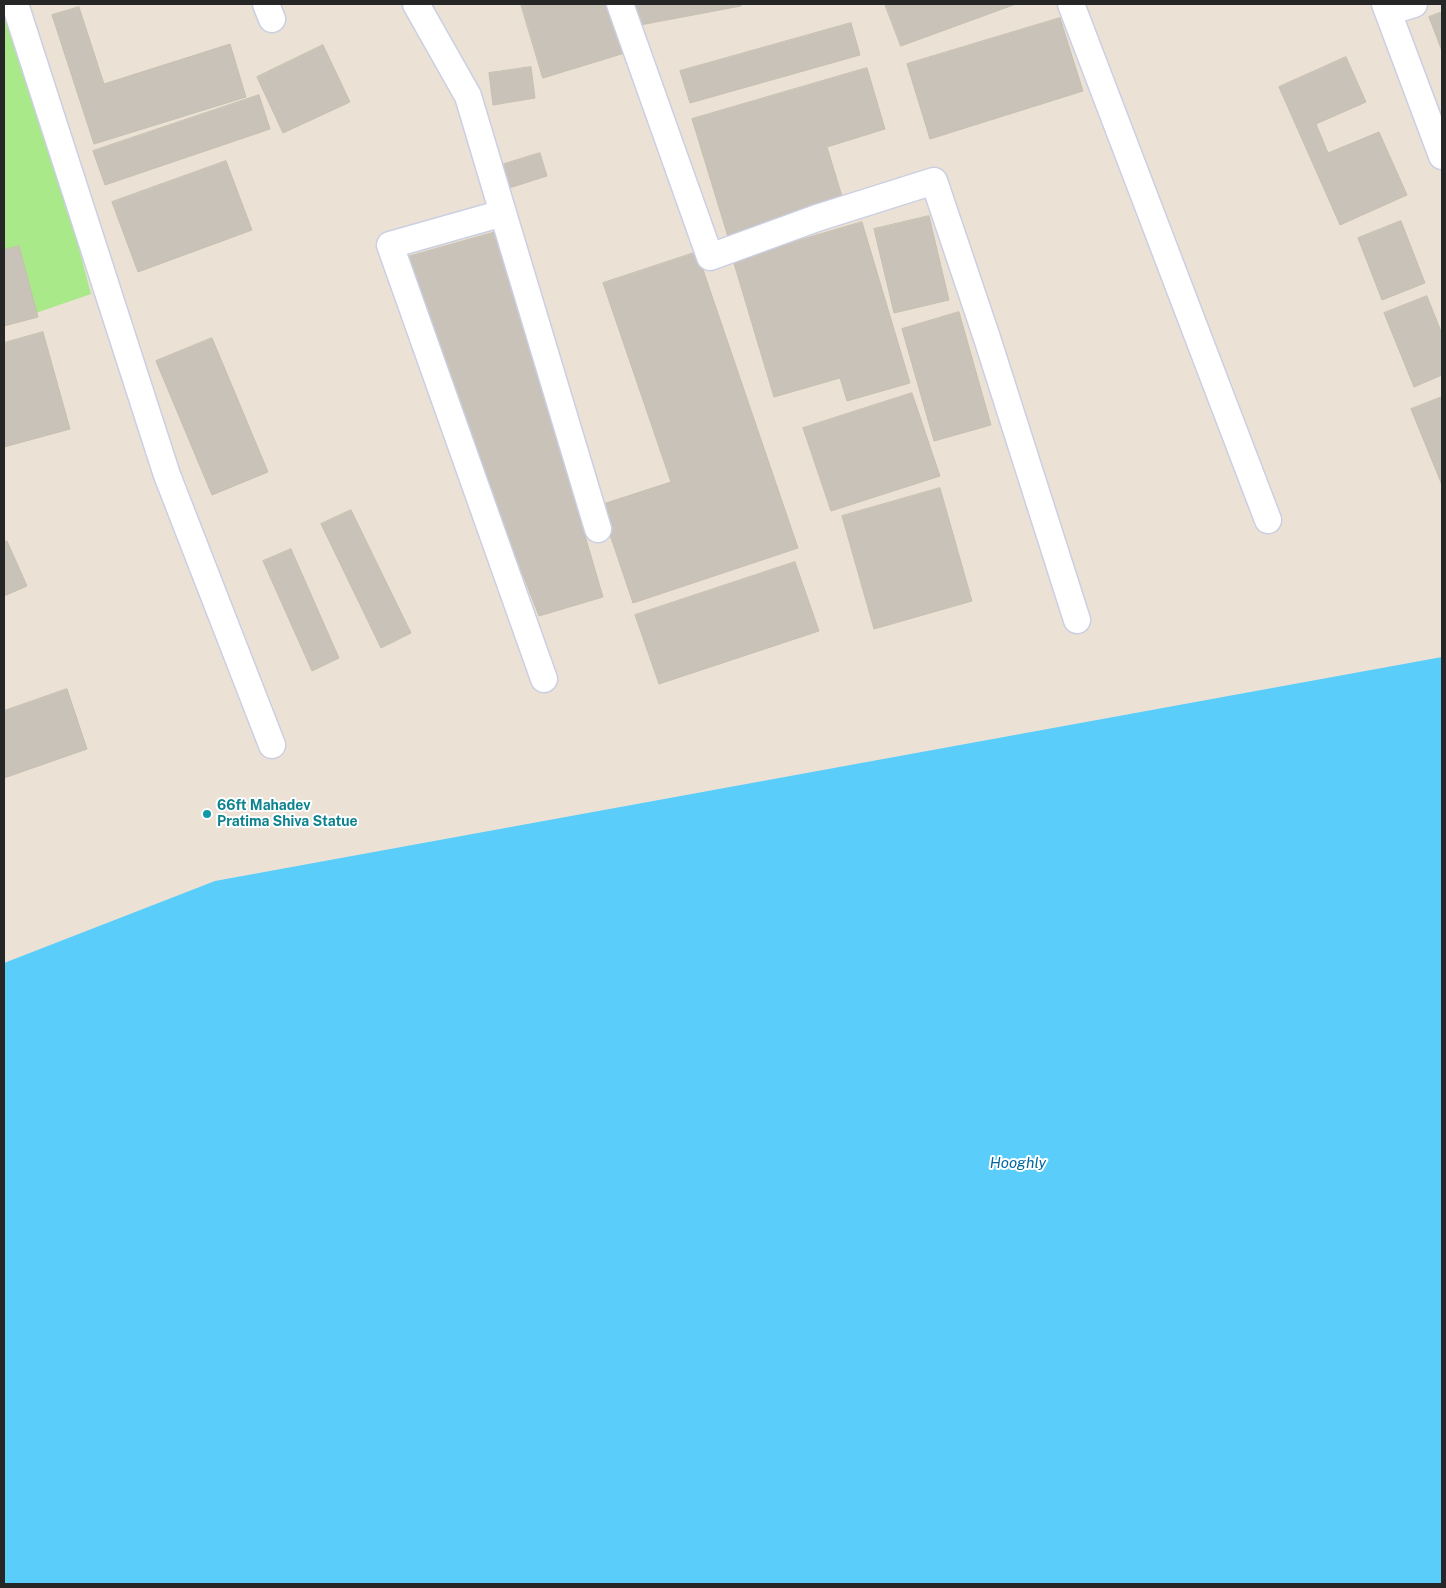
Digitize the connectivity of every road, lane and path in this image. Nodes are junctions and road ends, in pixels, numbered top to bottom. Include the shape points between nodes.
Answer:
1 (15, 4) edge
2 (416, 4) edge
3 (620, 4) edge
4 (1071, 4) edge
5 (1414, 4) edge
6 (1387, 8) edge
7 (1442, 156) edge
8 (503, 212) junction
9 (1268, 520) dead end
10 (598, 529) dead end
11 (1077, 620) dead end
12 (544, 679) dead end
13 (272, 745) dead end

1 - 13 street via 167,475
2 - 8 street via 468,96
3 - 11 street via 710,257 817,218 934,181
4 - 9 street
5 - 6 street
6 - 7 street
8 - 10 street
8 - 12 street via 390,245

